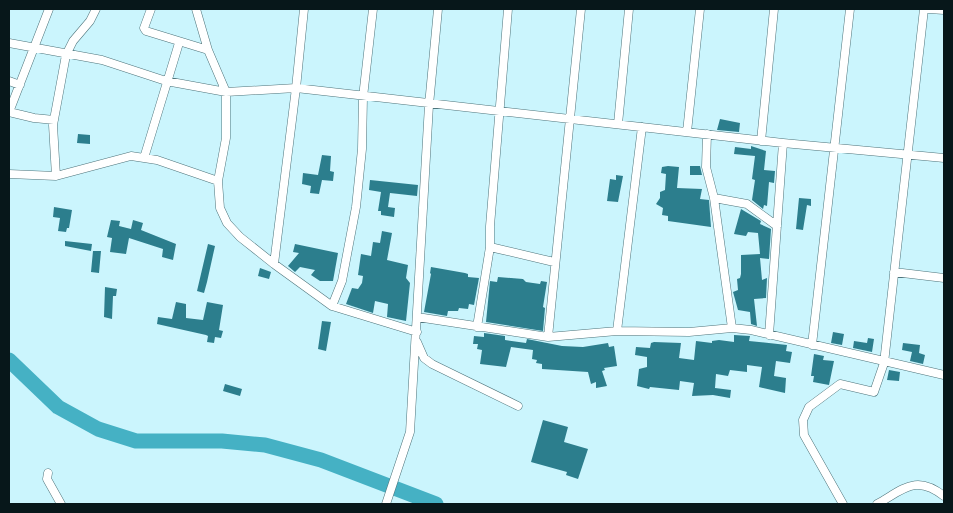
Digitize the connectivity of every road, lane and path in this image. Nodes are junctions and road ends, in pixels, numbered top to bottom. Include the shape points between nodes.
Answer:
1 (49, 9) edge
2 (96, 9) edge
3 (151, 9) edge
4 (196, 9) edge
5 (304, 9) edge
6 (373, 9) edge
7 (438, 9) edge
8 (508, 9) edge
9 (581, 9) edge
10 (629, 9) edge
11 (700, 9) edge
12 (774, 9) edge
13 (850, 9) edge
14 (924, 9) edge
15 (929, 9) edge
16 (944, 10) edge
17 (9, 43) edge
18 (179, 43) junction
19 (33, 48) junction
20 (208, 50) junction
21 (66, 55) junction
22 (9, 81) edge
23 (166, 81) junction
24 (20, 85) junction
25 (296, 88) junction
26 (226, 92) junction
27 (363, 97) junction
28 (429, 105) junction
29 (9, 112) edge
30 (500, 112) junction
31 (571, 119) junction
32 (54, 120) junction
33 (618, 124) junction
34 (642, 127) junction
35 (687, 132) junction
36 (707, 134) junction
37 (761, 140) junction
38 (783, 143) junction
39 (835, 148) junction
40 (906, 154) junction
41 (144, 158) junction
42 (944, 158) edge
43 (9, 174) edge
44 (56, 176) junction
45 (218, 181) junction
46 (714, 198) junction
47 (777, 226) junction
48 (490, 247) junction
49 (554, 262) junction
50 (274, 264) junction
51 (894, 272) junction
52 (944, 278) edge
53 (332, 306) junction
54 (417, 317) junction
55 (477, 326) junction
56 (732, 328) junction
57 (617, 331) junction
58 (417, 332) junction
59 (769, 335) junction
60 (548, 337) junction
61 (417, 341) junction
62 (812, 345) junction
63 (884, 363) junction
64 (944, 375) edge
65 (518, 406) dead end
66 (48, 473) dead end
67 (944, 496) edge
68 (61, 504) edge
69 (386, 504) edge
70 (843, 504) edge
71 (877, 504) edge

1 - 19 street
2 - 21 street
3 - 18 street via 144,28 146,32
4 - 20 street
5 - 25 street
6 - 27 street
7 - 28 street
8 - 30 street
9 - 31 street
10 - 33 street
11 - 35 street
12 - 37 street
13 - 39 street
14 - 40 street
15 - 16 street
17 - 19 street
18 - 20 street
18 - 23 street
19 - 21 street
19 - 24 street
20 - 26 street
21 - 23 street via 102,60
21 - 32 street
22 - 24 street
23 - 26 street
23 - 41 street
24 - 29 street
25 - 26 street
25 - 27 street
25 - 50 street
26 - 45 street via 226,138
27 - 28 street
27 - 53 street via 356,207 342,281
28 - 30 street
28 - 54 street
29 - 32 street
30 - 31 street
30 - 48 street
31 - 33 street
31 - 49 street
32 - 44 street
33 - 34 street
34 - 35 street
34 - 57 street
35 - 36 street
36 - 37 street
36 - 46 street via 706,167
37 - 38 street
38 - 39 street
38 - 47 street
39 - 40 street
39 - 62 street
40 - 42 street
40 - 51 street
41 - 44 street via 126,157
41 - 45 street
43 - 44 street
45 - 50 street via 220,208 227,223
46 - 47 street via 747,204
46 - 56 street
47 - 59 street
48 - 49 street
48 - 55 street
49 - 60 street
50 - 53 street
51 - 52 street
51 - 63 street
53 - 58 street
54 - 55 street
54 - 58 street
55 - 60 street
56 - 57 street via 689,332
56 - 59 street
57 - 60 street
58 - 61 street
59 - 62 street
61 - 65 street via 424,358 432,364
61 - 69 street via 410,432
62 - 63 street
63 - 64 street
63 - 70 street via 874,392 840,384 809,407 803,420 804,435
66 - 68 street via 47,478
67 - 71 street via 924,484 913,485

